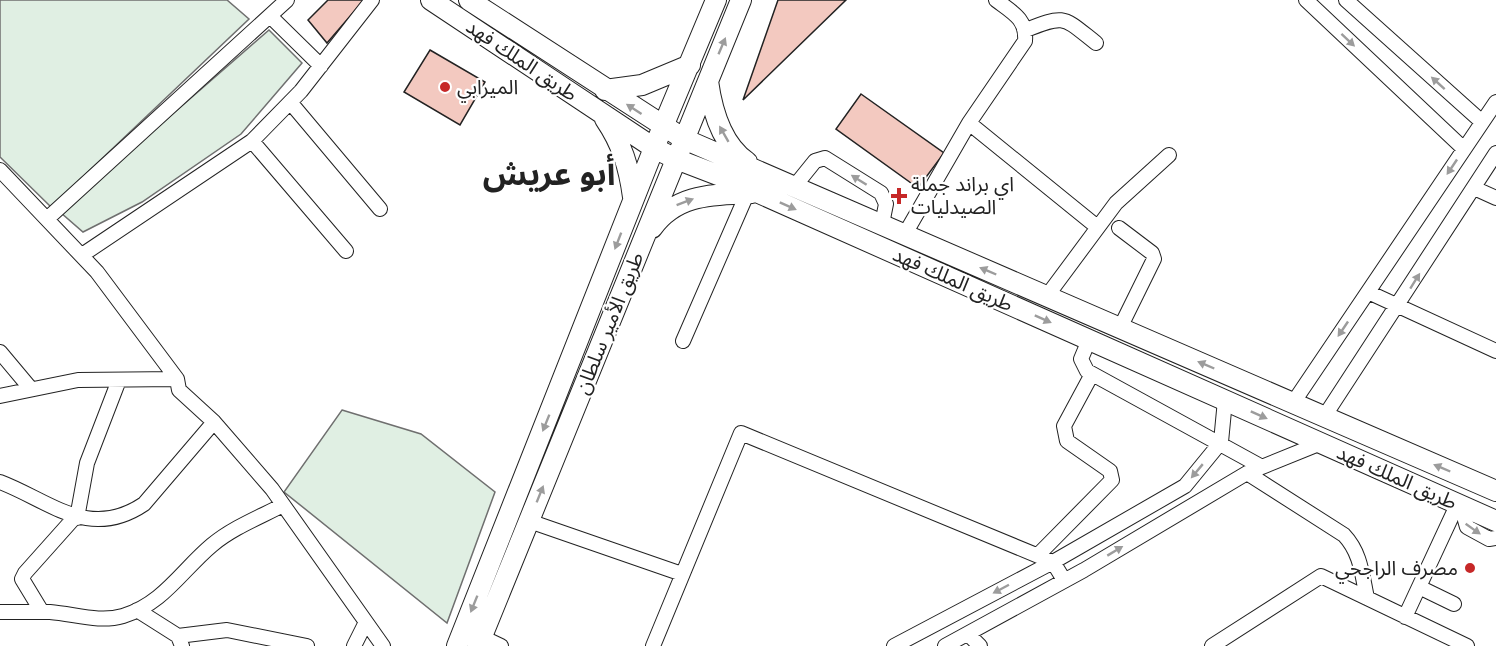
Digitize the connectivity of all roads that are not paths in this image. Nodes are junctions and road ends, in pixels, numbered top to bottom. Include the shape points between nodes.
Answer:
1 (287, 0) edge
2 (372, 0) edge
3 (432, 0) edge
4 (469, 0) edge
5 (716, 0) edge
6 (741, 0) edge
7 (996, 0) edge
8 (1306, 0) edge
9 (1346, 0) edge
10 (270, 16) junction
11 (1026, 30) junction
12 (1096, 43) dead end
13 (690, 65) junction
14 (321, 66) junction
15 (708, 80) junction
16 (605, 90) junction
17 (290, 102) junction
18 (1496, 102) edge
19 (600, 112) junction
20 (1482, 122) junction
21 (969, 123) junction
22 (664, 129) junction
23 (684, 140) junction
24 (252, 141) junction
25 (654, 148) junction
26 (1464, 149) junction
27 (1496, 153) edge
28 (1169, 155) dead end
29 (676, 159) junction
30 (0, 170) edge
31 (764, 174) junction
32 (794, 186) junction
33 (1474, 188) junction
34 (753, 193) junction
35 (1496, 198) edge
36 (633, 201) junction
37 (380, 209) dead end
38 (48, 218) junction
39 (882, 224) junction
40 (1096, 226) junction
41 (1119, 228) dead end
42 (905, 234) junction
43 (643, 240) junction
44 (346, 251) dead end
45 (82, 255) junction
46 (1368, 292) junction
47 (1047, 296) junction
48 (1399, 306) junction
49 (1120, 328) junction
50 (1089, 340) junction
51 (683, 341) dead end
52 (1496, 351) edge
53 (0, 352) edge
54 (1092, 374) junction
55 (177, 378) junction
56 (119, 380) junction
57 (31, 389) junction
58 (0, 396) edge
59 (1225, 400) junction
60 (1293, 403) junction
61 (1324, 417) junction
62 (214, 422) junction
63 (1221, 442) junction
64 (1321, 443) junction
65 (1262, 467) junction
66 (1247, 473) junction
67 (0, 482) edge
68 (1496, 491) edge
69 (284, 505) junction
70 (1464, 506) junction
71 (76, 517) junction
72 (1496, 520) edge
73 (529, 521) junction
74 (1496, 538) edge
75 (1038, 555) junction
76 (1053, 562) junction
77 (682, 574) junction
78 (1064, 580) junction
79 (1419, 587) junction
80 (1366, 598) junction
81 (1454, 604) dead end
82 (137, 610) junction
83 (0, 612) edge
84 (42, 612) junction
85 (1405, 617) junction
86 (366, 624) junction
87 (968, 634) junction
88 (180, 641) edge
89 (480, 642) edge
90 (1458, 644) edge
91 (307, 646) edge
92 (354, 646) edge
93 (383, 646) edge
94 (457, 646) edge
95 (501, 646) edge
96 (653, 646) edge
97 (894, 646) edge
98 (945, 646) edge
99 (980, 646) edge
100 (1212, 646) edge

1 - 10 street
2 - 14 street
3 - 19 highway, طريق الملك فهد
4 - 16 highway, طريق الملك فهد
5 - 13 highway, طريق الأمير سلطان
15 -> 6 highway, طريق الأمير سلطان
7 - 11 street via 1022,20
8 -> 26 street
20 -> 9 street
10 - 14 street
10 - 38 street
11 - 12 street via 1050,20 1067,20
11 - 21 street via 1025,41
13 - 16 highway via 642,85
13 - 22 highway, طريق الأمير سلطان
14 - 17 street
15 - 23 highway, طريق الأمير سلطان
31 -> 15 highway via 741,158 725,138 711,106
22 -> 16 highway, طريق الملك فهد
17 - 24 street
17 - 37 street
18 - 20 street
19 - 25 highway, طريق الملك فهد
19 - 36 highway via 624,151
20 - 26 street
21 - 40 street
21 - 42 street
22 - 23 highway, طريق الملك فهد
22 - 25 highway, طريق الأمير سلطان
23 - 29 highway, طريق الأمير سلطان
23 - 31 highway, طريق الملك فهد
24 - 44 street
24 - 45 street
25 - 29 highway, طريق الملك فهد
25 - 36 highway, طريق الأمير سلطان
26 -> 46 street
27 - 33 street
28 - 40 street
29 - 34 highway, طريق الملك فهد
29 - 43 highway, طريق الأمير سلطان
30 - 38 street
31 - 32 highway, طريق الملك فهد
32 - 39 highway, طريق الملك فهد
39 -> 32 street via 886,204 881,193 825,158 815,161
33 - 35 street
48 -> 33 street
43 -> 34 highway via 661,215 677,204 719,193
34 -> 50 highway, طريق الملك فهد
34 - 51 street
36 -> 94 highway, طريق الأمير سلطان
38 - 45 street
39 - 42 highway, طريق الملك فهد
40 - 47 street
41 - 49 street via 1152,253 1154,259
47 -> 42 highway, طريق الملك فهد
73 -> 43 highway, طريق الأمير سلطان
45 - 55 street
46 - 48 street
46 -> 60 street
47 - 49 highway, طريق الملك فهد
48 - 52 street
48 - 61 street
60 -> 49 highway, طريق الملك فهد
50 - 54 street via 1081,359
50 - 59 highway, طريق الملك فهد
53 - 57 street
54 - 63 street
54 - 75 street via 1064,434 1067,441 1110,471 1112,480
55 - 56 street
55 - 62 street via 179,390
56 - 57 street via 78,380
56 - 71 street via 87,463
57 - 58 street
59 - 63 street
59 -> 64 highway, طريق الملك فهد
60 - 61 highway, طريق الملك فهد
68 -> 61 highway, طريق الملك فهد
62 - 69 street
62 - 71 street via 144,504 129,513 103,519
63 - 65 street
63 -> 76 street via 1185,486
64 - 65 street
64 - 70 highway, طريق الملك فهد
65 - 66 street
78 -> 66 street
66 - 80 street via 1352,543 1358,554
67 - 71 street
69 - 82 street via 211,545 173,586
69 - 86 street
70 - 72 highway, طريق الملك فهد
70 -> 74 street via 1467,527 1489,539
70 - 79 street
71 - 84 street via 22,579
73 - 77 street
73 - 89 highway, طريق الأمير سلطان
75 - 76 street
75 - 77 street via 741,433
76 - 78 street
76 -> 97 street
77 - 96 street
78 - 87 street
79 - 81 street
79 - 85 street
80 - 85 street
80 - 100 street via 1321,576
82 - 84 street via 102,619
82 - 88 street
83 - 84 street
85 - 90 street
86 - 92 street
86 - 93 street
87 - 98 street
87 - 99 street
88 - 91 street via 227,630
89 - 95 street

